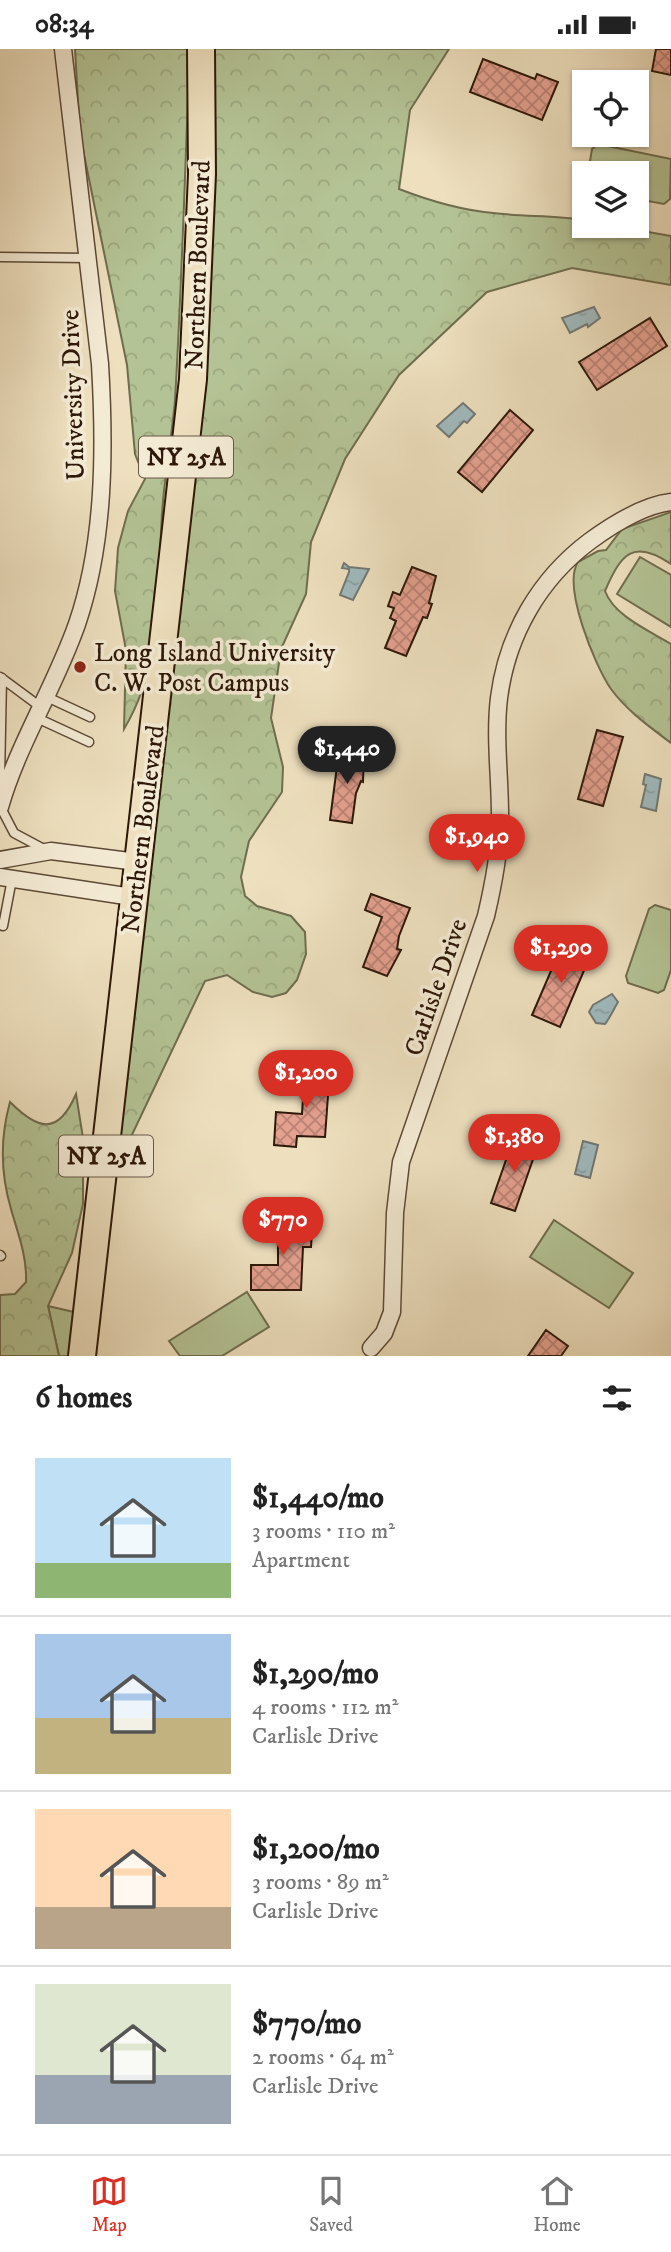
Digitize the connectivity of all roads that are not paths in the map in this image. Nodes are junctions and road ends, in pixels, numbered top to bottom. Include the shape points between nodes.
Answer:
1 (63, 49) edge
2 (201, 49) edge
3 (0, 257) edge
4 (88, 258) junction
5 (671, 502) edge
6 (1, 677) edge
7 (42, 708) junction
8 (90, 717) dead end
9 (89, 742) dead end
10 (0, 779) edge
11 (0, 806) edge
12 (51, 851) junction
13 (0, 860) edge
14 (137, 862) junction
15 (6, 878) edge
16 (132, 897) junction
17 (3, 926) dead end
18 (370, 1348) dead end
19 (82, 1356) edge

1 - 4 street, University Drive
2 - 14 main road, Northern Boulevard / NY 25A via 202,174 193,379
3 - 4 lane
4 - 7 street, University Drive via 103,416 101,485 92,563 78,622
5 - 18 street, Carlisle Drive via 609,527 553,573 530,606 508,653 499,699 500,829 495,875 486,916 401,1162 392,1312 384,1333
6 - 7 lane
6 - 10 lane
7 - 8 lane
7 - 9 lane
7 - 11 street, University Drive
11 - 12 lane via 18,837
12 - 13 street
12 - 14 street
14 - 16 main road, Northern Boulevard / NY 25A
15 - 16 street
15 - 17 lane
16 - 19 main road, Northern Boulevard / NY 25A via 123,1012

